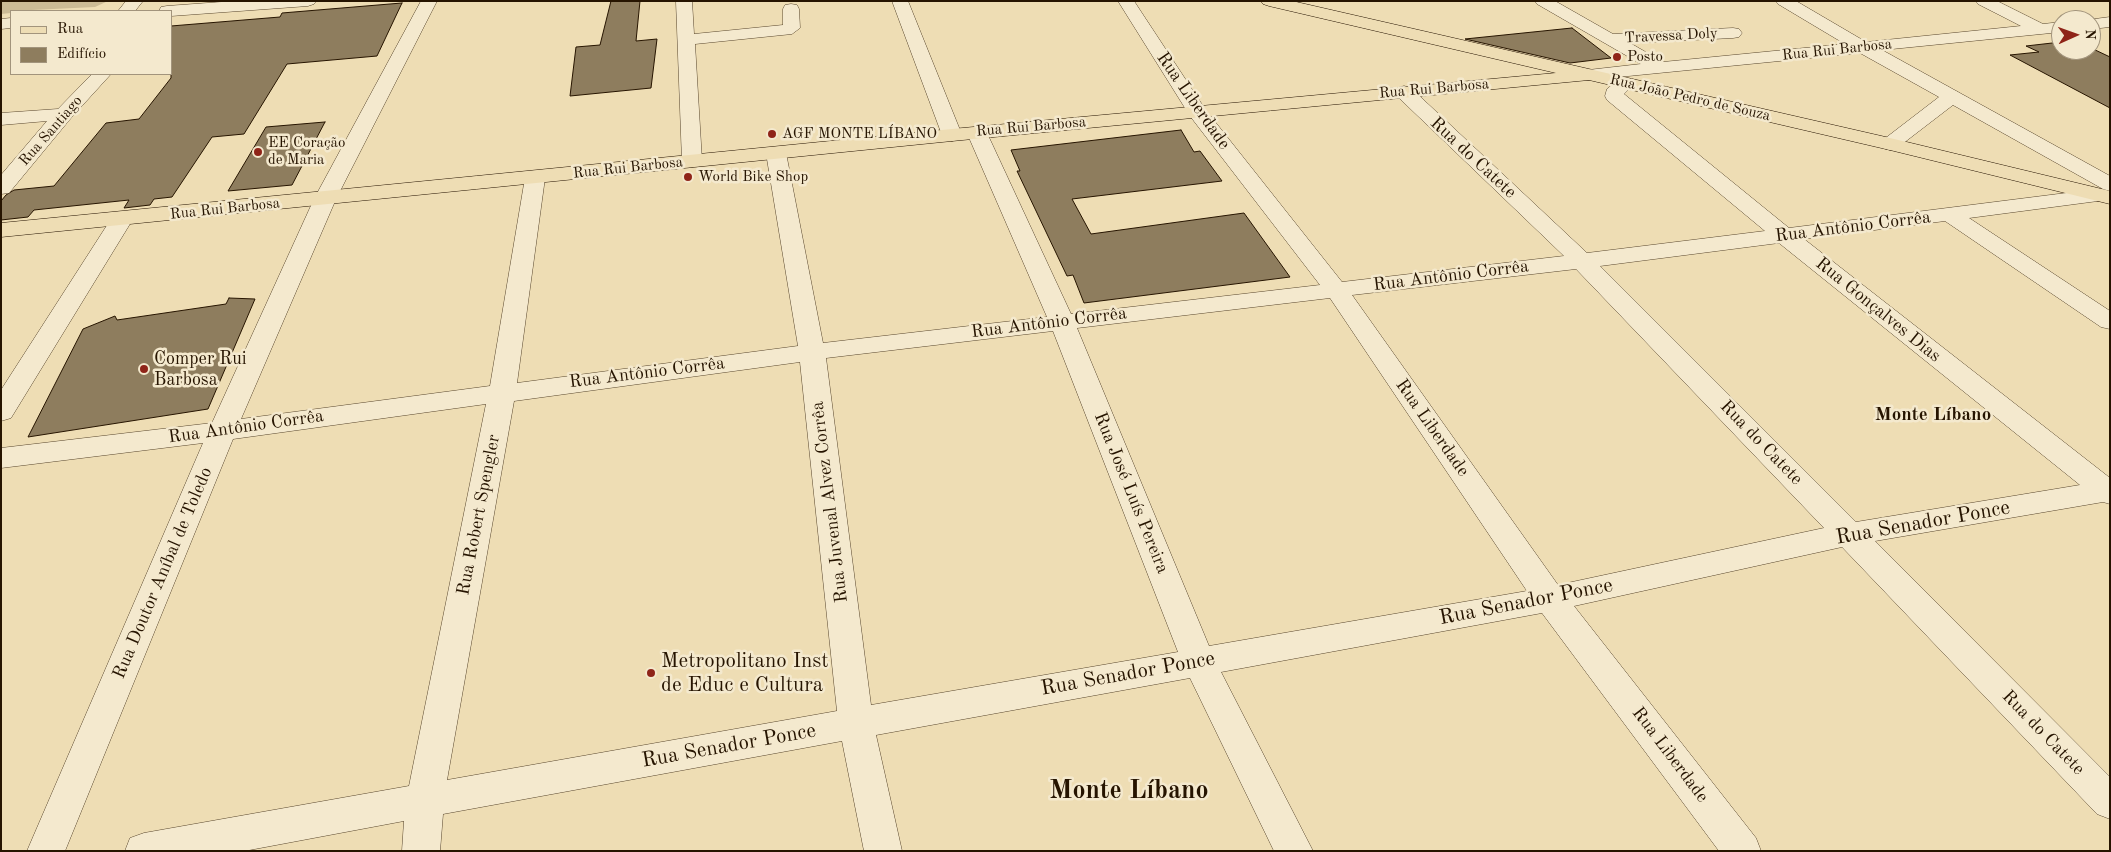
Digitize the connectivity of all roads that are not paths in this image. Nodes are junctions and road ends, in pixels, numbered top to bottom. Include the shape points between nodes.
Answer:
1 (308, 1) edge
2 (429, 1) edge
3 (684, 1) edge
4 (900, 1) edge
5 (1126, 1) edge
6 (1269, 1) edge
7 (1543, 1) edge
8 (1784, 1) edge
9 (1984, 1) edge
10 (791, 9) dead end
11 (172, 11) edge
12 (2051, 28) edge
13 (2040, 29) junction
14 (1733, 33) dead end
15 (1609, 38) junction
16 (686, 40) junction
17 (1863, 47) junction
18 (1660, 68) junction
19 (101, 75) edge
20 (1588, 75) junction
21 (1625, 84) junction
22 (1404, 92) junction
23 (1952, 96) junction
24 (1197, 112) junction
25 (64, 114) junction
26 (1, 119) edge
27 (964, 134) junction
28 (1890, 144) junction
29 (776, 153) junction
30 (692, 161) junction
31 (535, 178) junction
32 (1, 188) edge
33 (2106, 193) edge
34 (325, 199) junction
35 (1950, 215) junction
36 (122, 219) junction
37 (1, 230) edge
38 (1784, 235) junction
39 (1582, 261) junction
40 (1336, 290) junction
41 (1062, 322) junction
42 (2110, 322) edge
43 (812, 352) junction
44 (502, 392) junction
45 (1, 412) edge
46 (222, 431) junction
47 (1, 458) edge
48 (2109, 492) edge
49 (1850, 534) junction
50 (1550, 599) junction
51 (1199, 662) junction
52 (856, 723) junction
53 (426, 800) junction
54 (2110, 802) edge
55 (46, 851) edge
56 (144, 851) edge
57 (421, 851) edge
58 (883, 851) edge
59 (1294, 851) edge
60 (1742, 851) edge

1 - 11 street
2 - 34 street, Rua Doutor Aníbal de Toledo
3 - 16 street
4 - 27 street, Rua José Luís Pereira
5 - 24 street, Rua Liberdade
6 - 20 main road, Rua João Pedro de Souza
7 - 15 street
8 - 17 street
9 - 13 street
10 - 16 street via 791,28 786,30
12 - 13 street, Rua Rui Barbosa
13 - 17 street, Rua Rui Barbosa
14 - 15 street, Travessa Doly
15 - 18 street
16 - 30 street
17 - 18 street, Rua Rui Barbosa
17 - 23 street
18 - 20 street, Rua Rui Barbosa
19 - 25 street, Rua Santiago
20 - 21 main road, Rua João Pedro de Souza
20 - 22 main road, Rua Rui Barbosa
21 - 28 main road, Rua João Pedro de Souza
21 - 38 street, Rua Gonçalves Dias via 1614,96
22 - 24 main road, Rua Rui Barbosa
22 - 39 street, Rua do Catete
23 - 28 street
23 - 33 street
24 - 27 main road, Rua Rui Barbosa
24 - 40 street, Rua Liberdade
25 - 26 street
25 - 32 street, Rua Santiago
27 - 29 main road, Rua Rui Barbosa
27 - 41 street, Rua José Luís Pereira
28 - 33 main road, Rua João Pedro de Souza
29 - 30 main road, Rua Rui Barbosa
29 - 43 street, Rua Juvenal Alvez Corrêa
30 - 31 main road, Rua Rui Barbosa
31 - 34 main road, Rua Rui Barbosa
31 - 44 street, Rua Robert Spengler
33 - 35 street, Rua Antônio Corrêa
34 - 36 main road, Rua Rui Barbosa
34 - 46 street, Rua Doutor Aníbal de Toledo
35 - 38 street, Rua Antônio Corrêa
35 - 42 street
36 - 37 main road, Rua Rui Barbosa
36 - 45 street
38 - 39 street, Rua Antônio Corrêa
38 - 48 street, Rua Gonçalves Dias
39 - 40 street, Rua Antônio Corrêa
39 - 49 street, Rua do Catete
40 - 41 street, Rua Antônio Corrêa
40 - 50 street, Rua Liberdade
41 - 43 street, Rua Antônio Corrêa
41 - 51 street, Rua José Luís Pereira
43 - 44 street, Rua Antônio Corrêa
43 - 52 street, Rua Juvenal Alvez Corrêa
44 - 46 street, Rua Antônio Corrêa
44 - 53 street, Rua Robert Spengler
46 - 47 street, Rua Antônio Corrêa
46 - 55 street, Rua Doutor Aníbal de Toledo
48 - 49 street, Rua Senador Ponce
49 - 50 street, Rua Senador Ponce
49 - 54 street, Rua do Catete
50 - 51 street, Rua Senador Ponce
50 - 60 street, Rua Liberdade
51 - 52 street, Rua Senador Ponce
51 - 59 street, Rua José Luís Pereira
52 - 53 street, Rua Senador Ponce
52 - 58 street, Rua Juvenal Alvez Corrêa
53 - 56 street, Rua Senador Ponce
53 - 57 street, Rua Robert Spengler

